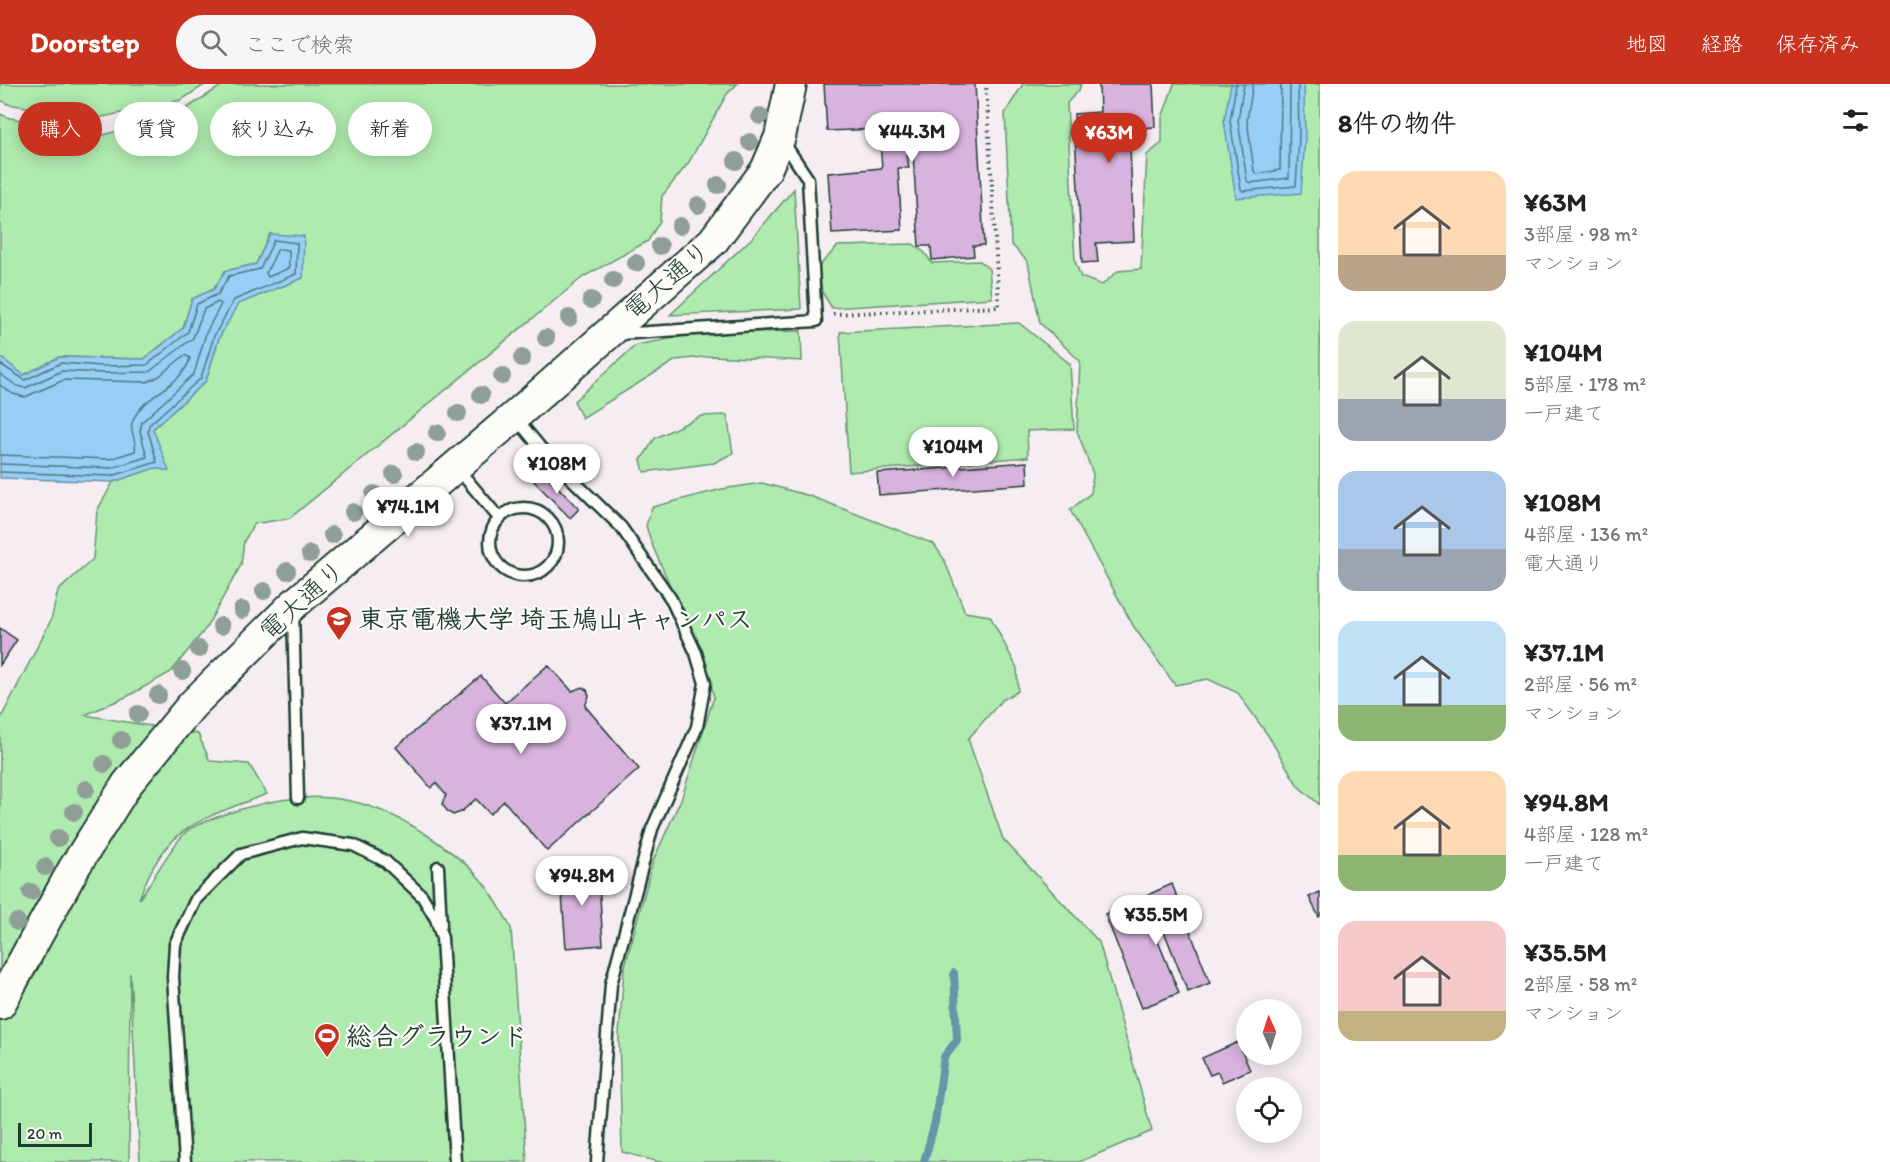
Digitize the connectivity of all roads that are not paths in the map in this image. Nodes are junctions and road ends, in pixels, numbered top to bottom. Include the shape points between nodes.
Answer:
1 (791, 84) edge
2 (780, 137) junction
3 (605, 335) junction
4 (515, 416) junction
5 (456, 466) junction
6 (499, 518) junction
7 (293, 605) junction
8 (298, 798) dead end
9 (438, 867) dead end
10 (442, 938) junction
11 (0, 1004) edge
12 (185, 1162) edge
13 (455, 1162) edge
14 (597, 1162) edge

1 - 2 street, 電大通り
2 - 3 street, 電大通り via 766,170 713,241
2 - 3 lane via 807,179 816,321
3 - 4 street, 電大通り
4 - 5 street, 電大通り
4 - 14 lane via 544,452 621,527 671,599 705,683 697,727 652,829 611,984
5 - 6 lane
5 - 7 street, 電大通り
6 - 6 lane via 509,511 533,509 552,521 559,544 550,566 529,577 517,576 497,564 489,540
7 - 8 lane
7 - 11 street, 電大通り via 192,705 128,784 74,868
9 - 10 lane
10 - 12 lane via 422,896 385,861 352,845 302,838 241,854 196,899 175,944 173,977
10 - 13 lane

